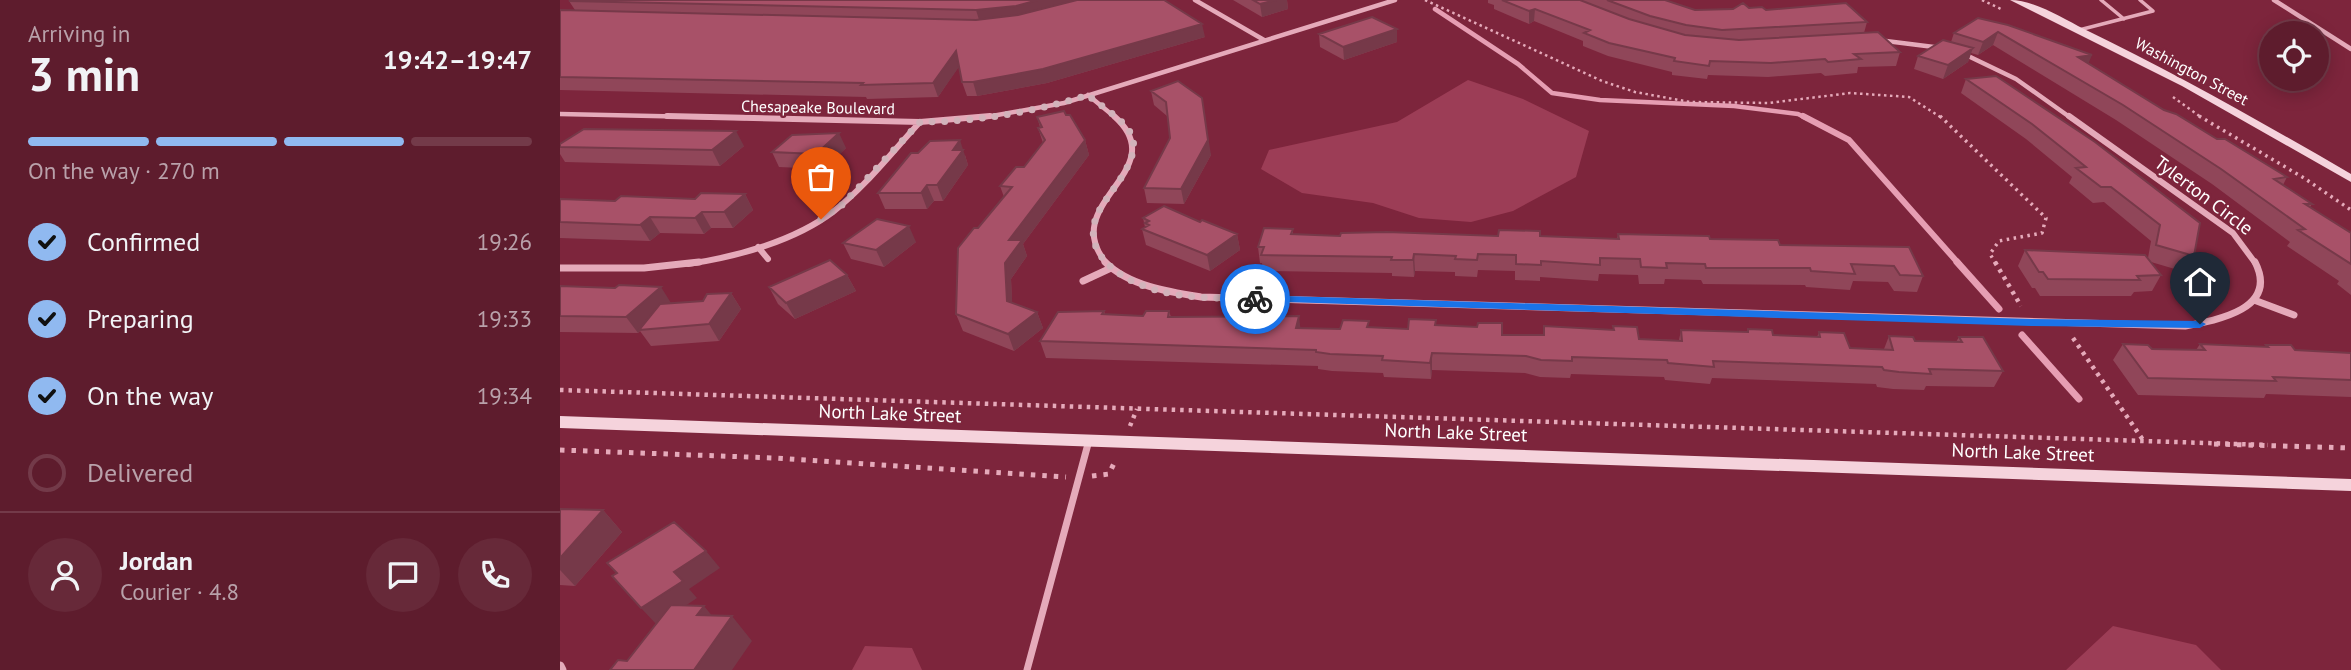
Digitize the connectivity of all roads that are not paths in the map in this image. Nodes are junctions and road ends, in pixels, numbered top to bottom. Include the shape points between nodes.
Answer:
1 (1195, 0) edge
2 (1395, 0) edge
3 (2014, 0) edge
4 (2101, 0) edge
5 (2140, 0) edge
6 (2274, 0) edge
7 (2124, 19) junction
8 (2079, 30) junction
9 (1264, 40) junction
10 (1873, 40) edge
11 (2351, 49) edge
12 (1088, 95) junction
13 (560, 114) edge
14 (920, 122) junction
15 (2351, 178) edge
16 (758, 247) junction
17 (768, 259) dead end
18 (560, 268) edge
19 (1111, 268) junction
20 (1083, 281) dead end
21 (2255, 300) junction
22 (2294, 315) dead end
23 (560, 422) edge
24 (1089, 441) junction
25 (2351, 485) edge
26 (1027, 670) edge

1 - 9 street
2 - 9 street, Chesapeake Boulevard
3 - 8 street, Washington Street
4 - 7 lane
5 - 7 lane via 2153,11
6 - 11 street
7 - 8 lane
8 - 15 street, Washington Street via 2224,104
9 - 12 street, Chesapeake Boulevard
10 - 21 street, Tylerton Circle via 1932,45 1987,63 2016,79 2233,233 2260,265 2262,284
12 - 14 street, Chesapeake Boulevard via 1006,115
12 - 19 street via 1133,136 1134,151 1097,216 1093,235 1098,253
13 - 14 street, Chesapeake Boulevard
14 - 16 street via 842,205 794,234
16 - 17 street
16 - 18 street via 676,268
19 - 20 street
19 - 21 street via 1140,285 1201,297 2031,323 2185,326 2243,312
21 - 22 street
23 - 24 street, North Lake Street
24 - 25 street, North Lake Street
24 - 26 lane

